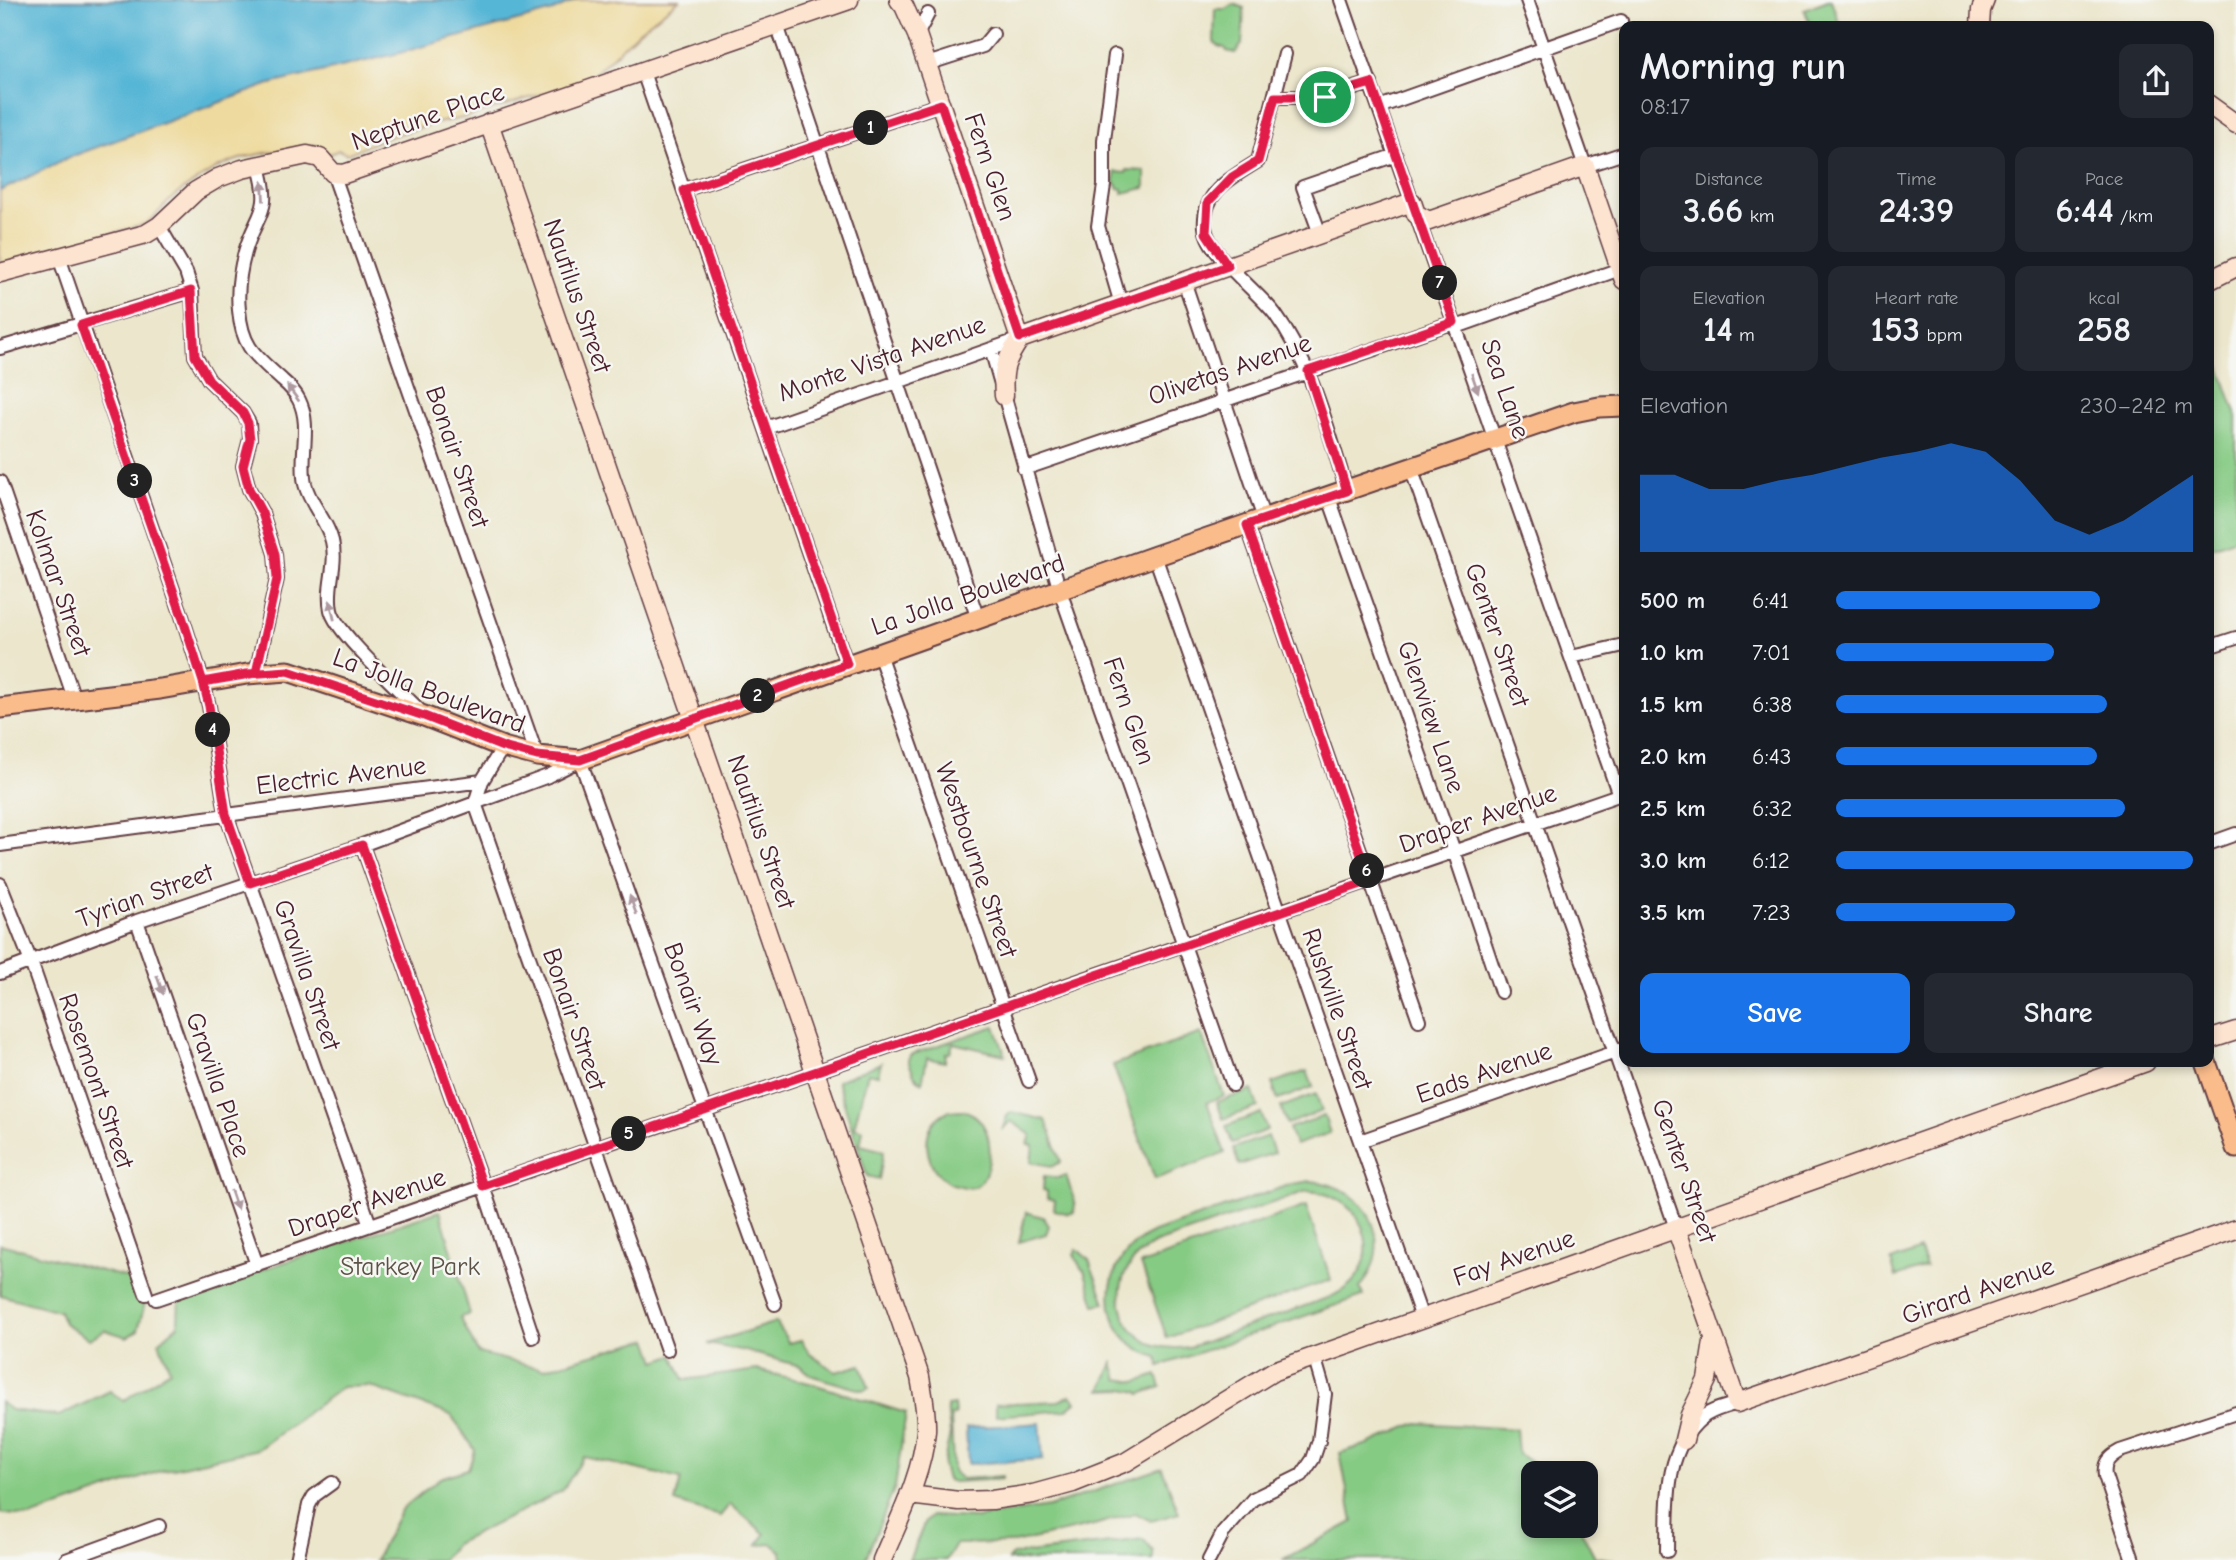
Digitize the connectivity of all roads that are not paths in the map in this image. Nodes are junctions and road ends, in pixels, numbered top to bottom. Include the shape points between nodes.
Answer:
1 (849, 0) edge
2 (899, 0) edge
3 (1341, 0) edge
4 (1527, 0) edge
5 (1986, 0) edge
6 (928, 14) dead end
7 (1980, 21) edge
8 (1619, 23) edge
9 (777, 25) junction
10 (993, 34) dead end
11 (917, 35) junction
12 (1544, 50) junction
13 (1285, 54) dead end
14 (1115, 55) dead end
15 (927, 64) junction
16 (643, 72) junction
17 (1371, 83) junction
18 (1275, 97) junction
19 (941, 104) junction
20 (1379, 107) junction
21 (2214, 108) edge
22 (489, 123) junction
23 (2236, 124) edge
24 (817, 146) junction
25 (1396, 155) junction
26 (1619, 155) edge
27 (1585, 166) junction
28 (259, 167) junction
29 (333, 173) junction
30 (684, 190) junction
31 (1414, 208) junction
32 (159, 226) junction
33 (1320, 234) junction
34 (59, 257) junction
35 (1619, 261) edge
36 (1228, 266) junction
37 (2236, 267) edge
38 (0, 273) edge
39 (1619, 273) edge
40 (2214, 278) edge
41 (1184, 281) junction
42 (191, 291) junction
43 (1121, 304) junction
44 (81, 325) junction
45 (1455, 325) junction
46 (1020, 338) junction
47 (0, 348) edge
48 (990, 349) junction
49 (1308, 371) junction
50 (897, 382) junction
51 (1004, 396) junction
52 (1224, 400) junction
53 (1619, 406) edge
54 (766, 428) junction
55 (1495, 439) junction
56 (1411, 468) junction
57 (1024, 469) junction
58 (0, 482) edge
59 (1338, 494) junction
60 (1255, 522) junction
61 (1155, 556) junction
62 (1060, 591) junction
63 (978, 619) junction
64 (2236, 638) edge
65 (2214, 645) edge
66 (1619, 646) edge
67 (879, 654) junction
68 (1571, 657) junction
69 (847, 664) junction
70 (256, 673) junction
71 (203, 682) junction
72 (74, 698) junction
73 (0, 708) edge
74 (424, 716) junction
75 (694, 718) junction
76 (503, 747) junction
77 (537, 756) junction
78 (580, 760) junction
79 (482, 781) junction
80 (1619, 789) edge
81 (1619, 795) edge
82 (475, 803) junction
83 (226, 814) junction
84 (1535, 824) junction
85 (2236, 834) edge
86 (2214, 842) edge
87 (0, 845) edge
88 (362, 845) junction
89 (1454, 851) junction
90 (1370, 881) junction
91 (250, 883) junction
92 (0, 884) edge
93 (1279, 912) junction
94 (137, 921) junction
95 (1183, 945) junction
96 (31, 962) junction
97 (0, 973) edge
98 (1501, 992) dead end
99 (1004, 1007) junction
100 (1419, 1020) dead end
101 (2236, 1031) edge
102 (2214, 1038) edge
103 (1619, 1050) edge
104 (1624, 1067) edge
105 (2132, 1067) edge
106 (2208, 1067) edge
107 (816, 1073) junction
108 (1029, 1081) dead end
109 (1233, 1085) dead end
110 (705, 1108) junction
111 (1360, 1141) junction
112 (595, 1146) junction
113 (2236, 1148) edge
114 (483, 1186) junction
115 (370, 1225) junction
116 (1676, 1228) junction
117 (2236, 1228) edge
118 (257, 1265) junction
119 (151, 1296) joint
120 (775, 1304) dead end
121 (1422, 1318) junction
122 (1713, 1335) junction
123 (533, 1337) dead end
124 (667, 1350) dead end
125 (1314, 1356) junction
126 (1737, 1403) junction
127 (2236, 1413) edge
128 (1684, 1440) junction
129 (331, 1483) dead end
130 (909, 1495) junction
131 (159, 1526) dead end
132 (1667, 1550) dead end
133 (66, 1560) edge
134 (297, 1560) edge
135 (883, 1560) edge
136 (1209, 1560) edge
137 (2133, 1560) edge

1 - 9 street, Neptune Place
2 - 11 street
3 - 17 street, Sea Lane
4 - 12 street
5 - 7 street
6 - 11 street
8 - 12 street
9 - 16 street, Neptune Place
9 - 24 street
10 - 15 street via 982,46
11 - 15 street, Fern Glen
12 - 20 street
12 - 27 street
13 - 18 street, Glenview Lane
14 - 43 street via 1098,226
15 - 19 street, Fern Glen
16 - 22 street, Neptune Place
16 - 30 street
17 - 18 street via 1325,97
17 - 20 street, Sea Lane
18 - 36 street, Glenview Lane via 1258,161 1232,177 1208,202 1206,233
19 - 24 street
19 - 46 street, Fern Glen
20 - 25 street, Sea Lane
21 - 23 street
22 - 29 street, Neptune Place via 344,174
22 - 75 street, Nautilus Street
24 - 30 street
24 - 50 street
25 - 31 street, Sea Lane
25 - 33 street via 1303,187
26 - 27 street, Monte Vista Avenue
27 - 31 street, Monte Vista Avenue via 1429,221
27 - 35 street
28 - 29 street, Neptune Place via 313,155
28 - 32 street, Neptune Place via 242,169 206,185
74 -> 28 street via 334,621 330,603 334,551 305,482 305,416 299,398 245,341 239,310 240,275 262,214 265,189
29 - 77 street, Bonair Street
30 - 54 street
31 - 33 street, Monte Vista Avenue
31 - 45 street, Sea Lane
32 - 34 street, Neptune Place via 146,234
32 - 42 street via 186,272
33 - 36 street, Monte Vista Avenue
34 - 38 street, Neptune Place
34 - 44 street, Gravilla Street
36 - 41 street, Monte Vista Avenue
36 - 49 street, Glenview Lane via 1274,313
37 - 40 street
39 - 45 street, Olivetas Avenue
41 - 43 street, Monte Vista Avenue
41 - 52 street
42 - 44 street
42 - 70 street via 195,356 209,380 248,423 250,439 243,466 275,554 277,579
43 - 46 street, Monte Vista Avenue
44 - 47 street
44 - 71 street, Gravilla Street
45 - 49 street, Olivetas Avenue
45 -> 55 street, Sea Lane
46 - 48 street, Monte Vista Avenue
46 - 51 street via 1004,366
48 - 50 street, Monte Vista Avenue
48 - 51 street, Fern Glen
49 - 52 street, Olivetas Avenue
49 - 59 street, Glenview Lane
50 - 54 street, Monte Vista Avenue
50 - 63 street
51 - 57 street, Fern Glen
52 - 57 street, Olivetas Avenue
52 - 60 street
53 - 55 main road, La Jolla Boulevard via 1574,412
54 - 69 street
55 - 56 main road, La Jolla Boulevard
55 - 68 street, Sea Lane
56 - 59 main road, La Jolla Boulevard
56 - 84 street, Genter Street
57 - 62 street, Fern Glen
58 - 72 street, Kolmar Street
59 - 60 main road, La Jolla Boulevard
59 - 89 street, Glenview Lane
60 - 61 main road, La Jolla Boulevard
60 - 90 street
61 - 62 main road, La Jolla Boulevard
61 - 93 street, Rushville Street
62 - 63 main road, La Jolla Boulevard
62 - 95 street, Fern Glen
63 - 67 main road, La Jolla Boulevard
64 - 65 street
66 - 68 street
67 - 69 main road, La Jolla Boulevard
67 - 99 street, Westbourne Street
68 - 80 street, Sea Lane
69 - 75 main road, La Jolla Boulevard
70 - 71 main road, La Jolla Boulevard
70 - 74 main road, La Jolla Boulevard via 288,671
71 - 72 main road, La Jolla Boulevard
71 - 83 street, Gravilla Street
72 - 73 main road, La Jolla Boulevard
74 - 76 main road, La Jolla Boulevard
75 - 78 main road, La Jolla Boulevard
75 - 107 street, Nautilus Street
76 - 77 main road, La Jolla Boulevard
76 - 79 street
77 - 78 main road, La Jolla Boulevard
78 - 82 street, Tyrian Street
110 -> 78 street, Bonair Way
79 - 82 street
79 - 83 street, Electric Avenue
81 - 84 street, Draper Avenue
82 - 88 street, Tyrian Street
82 - 112 street, Bonair Street
83 - 87 street, Electric Avenue
83 - 91 street, Gravilla Street
84 - 89 street, Draper Avenue
84 - 103 street, Genter Street
85 - 86 street
88 - 91 street, Tyrian Street
88 - 114 street
89 - 90 street, Draper Avenue
89 - 98 street, Glenview Lane
90 - 93 street, Draper Avenue
90 - 100 street
91 - 94 street, Tyrian Street
91 - 115 street, Gravilla Street
92 - 96 street, Rosemont Street
93 - 95 street, Draper Avenue
93 - 111 street, Rushville Street
94 - 96 street, Tyrian Street
94 -> 118 street, Gravilla Place
95 - 99 street, Draper Avenue
95 - 109 street, Fern Glen
96 - 97 street, Tyrian Street
96 - 119 street, Rosemont Street
99 - 107 street, Draper Avenue
99 - 108 street, Westbourne Street
101 - 102 street
103 - 111 street, Eads Avenue
104 - 116 street, Genter Street
105 - 116 street, Fay Avenue
106 - 113 main road
107 - 110 street, Draper Avenue
107 - 130 street, Nautilus Street via 920,1377 926,1433
110 - 112 street, Draper Avenue
110 - 120 street, Bonair Way
111 - 121 street, Rushville Street
112 - 114 street, Draper Avenue
112 - 124 street, Bonair Street
114 - 115 street, Draper Avenue
114 - 123 street
115 - 118 street, Draper Avenue
116 - 121 street, Fay Avenue
116 - 122 street, Genter Street
117 - 126 street, Girard Avenue
118 - 119 street, Draper Avenue
121 - 125 street, Fay Avenue
122 - 126 street, Genter Street
122 - 128 street via 1707,1380
125 - 130 street, Fay Avenue via 1274,1371 1126,1462 1073,1483 992,1500
125 - 136 street via 1325,1394 1313,1459 1302,1475 1253,1499 1223,1532
126 - 128 street via 1703,1416
127 - 137 street via 2108,1459 2104,1470
128 - 132 street via 1671,1473
129 - 134 street via 309,1505
130 - 135 street, Nautilus Street
131 - 133 street

